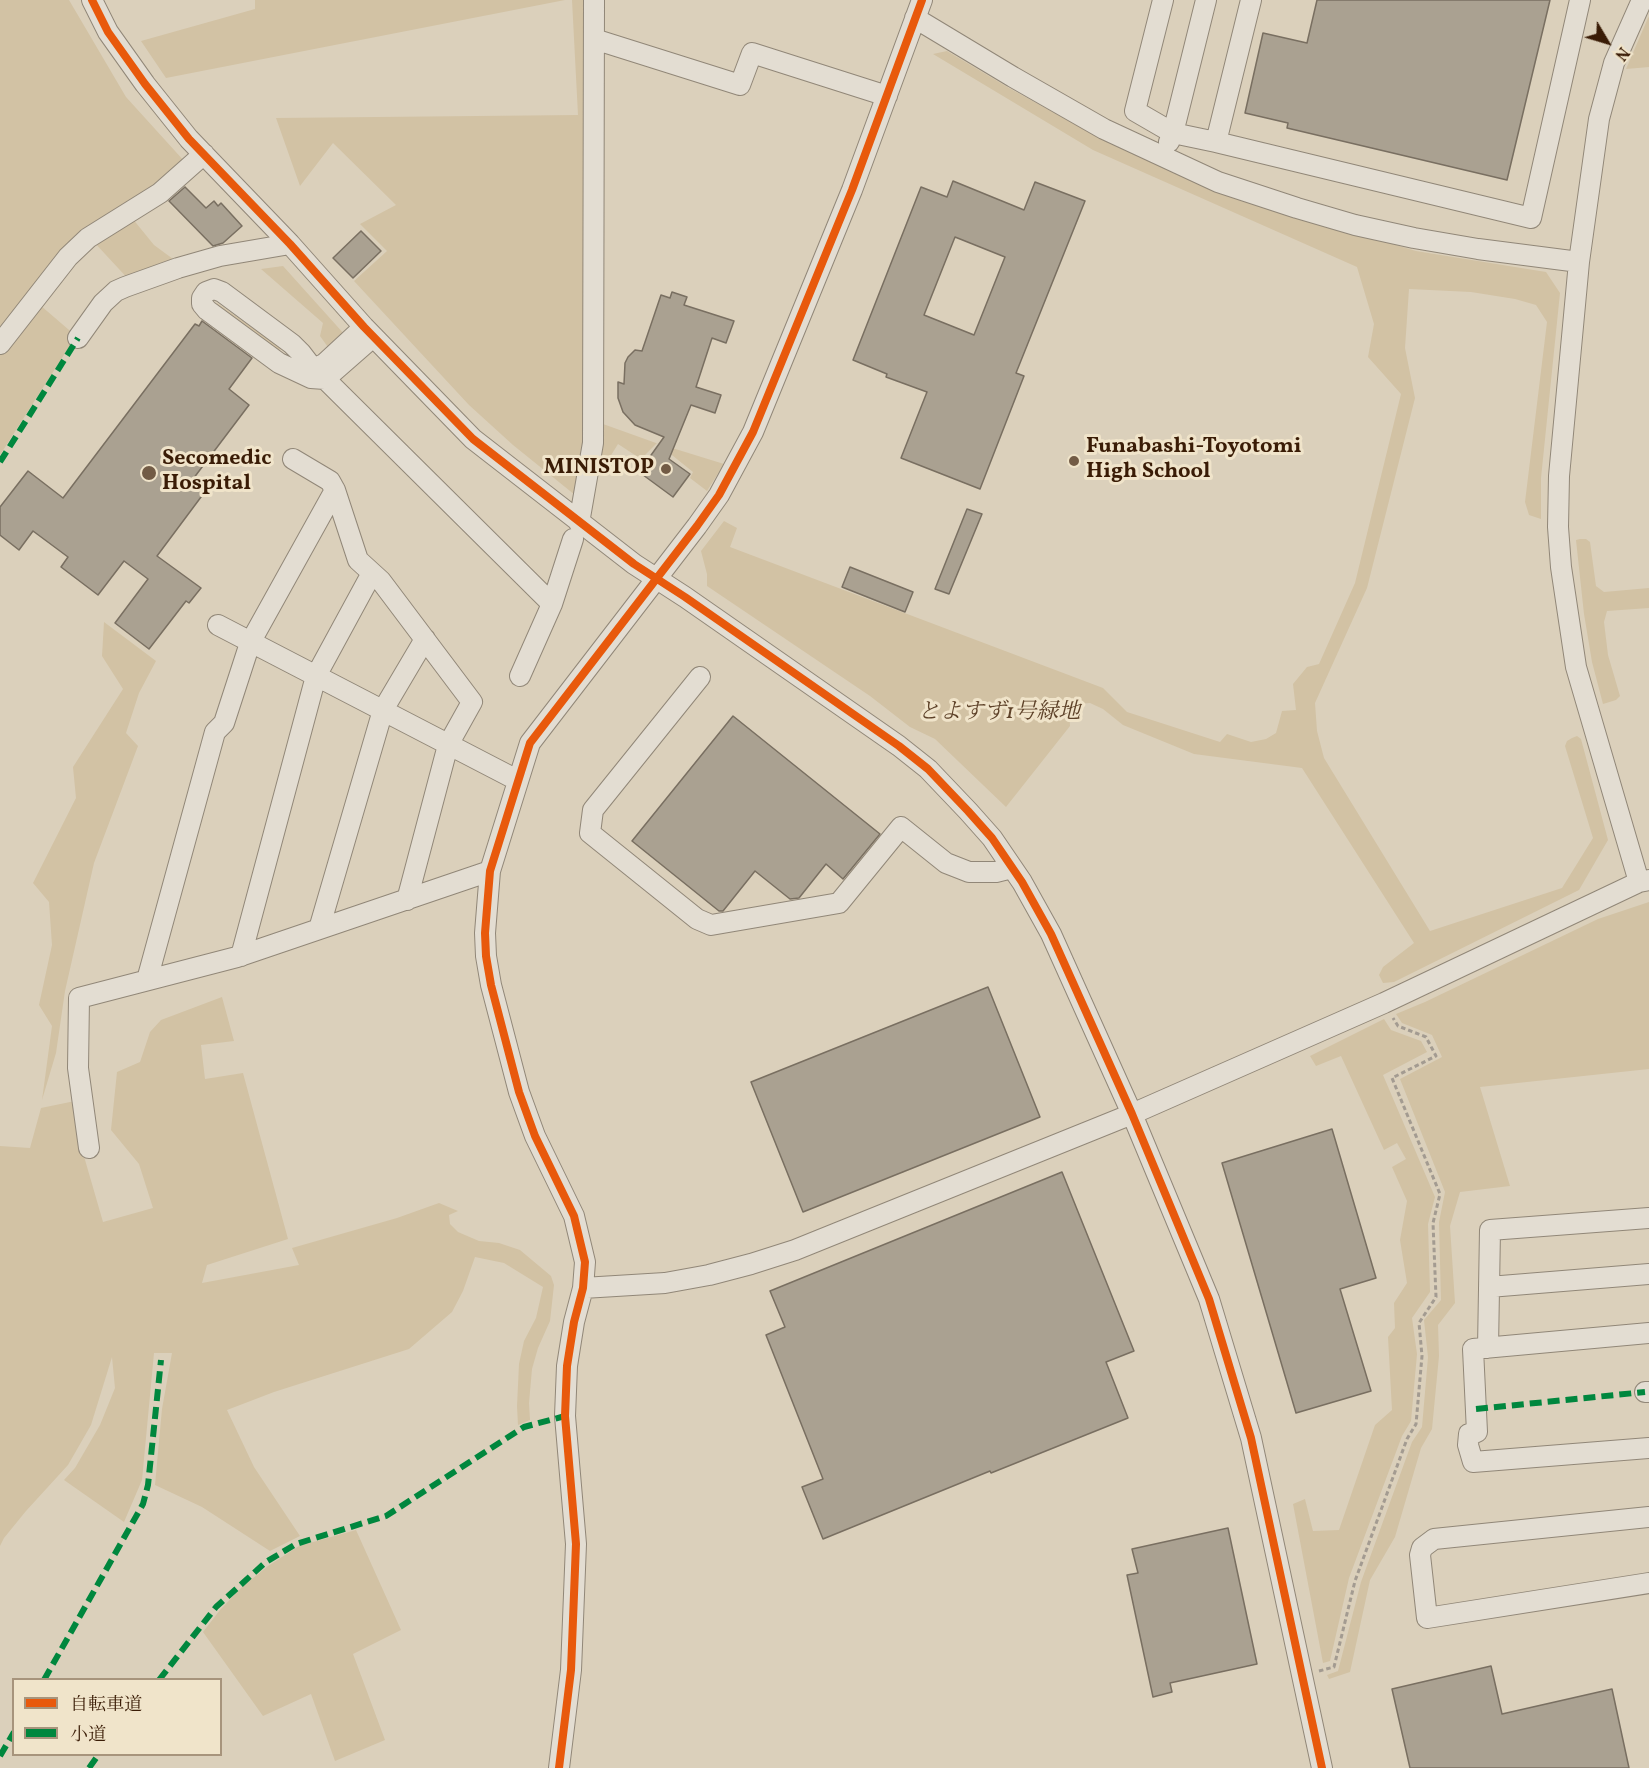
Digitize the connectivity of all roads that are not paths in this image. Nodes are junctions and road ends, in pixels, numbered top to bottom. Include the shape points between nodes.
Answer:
1 (92, 0) edge
2 (594, 0) edge
3 (1163, 0) edge
4 (1206, 0) edge
5 (1251, 0) edge
6 (1580, 0) edge
7 (1642, 0) edge
8 (919, 9) edge
9 (594, 39) junction
10 (887, 96) junction
11 (1173, 133) junction
12 (1216, 142) junction
13 (204, 154) junction
14 (1162, 156) junction
15 (290, 244) junction
16 (1579, 262) junction
17 (369, 332) junction
18 (78, 338) dead end
19 (0, 344) edge
20 (319, 373) junction
21 (293, 459) dead end
22 (335, 490) junction
23 (576, 531) junction
24 (372, 573) junction
25 (657, 579) junction
26 (552, 604) junction
27 (218, 625) dead end
28 (425, 639) junction
29 (250, 643) junction
30 (316, 676) junction
31 (520, 676) dead end
32 (700, 677) dead end
33 (382, 710) junction
34 (448, 745) junction
35 (517, 780) junction
36 (1012, 868) junction
37 (490, 871) junction
38 (1644, 881) edge
39 (407, 900) junction
40 (319, 929) junction
41 (241, 956) junction
42 (147, 980) junction
43 (1132, 1114) junction
44 (89, 1148) dead end
45 (1649, 1218) edge
46 (1649, 1274) edge
47 (1489, 1287) junction
48 (583, 1288) junction
49 (1649, 1333) edge
50 (1488, 1348) junction
51 (1649, 1448) edge
52 (1649, 1517) edge
53 (1649, 1583) edge
54 (559, 1768) edge
55 (1322, 1768) edge

1 - 13 street via 108,32 145,84
2 - 9 street
3 - 11 street via 1135,111
4 - 11 street
5 - 12 street
6 - 12 street via 1531,218
7 - 16 street via 1614,63 1599,119
8 - 10 street
8 - 14 street via 1013,77 1104,129
9 - 10 street via 740,85 752,53
9 - 23 street via 593,443
10 - 25 street via 753,432 719,495
11 - 12 street
11 - 14 street
13 - 15 street
13 - 19 street via 160,192 88,238 68,256
14 - 16 street via 1218,182 1355,225 1478,249
15 - 17 street
15 - 18 street via 220,256 125,287 103,303
16 - 38 street via 1558,476 1561,567 1576,667
17 - 20 street
17 - 23 street via 473,439
20 - 20 street via 311,378 279,363 202,304 206,292 222,292 292,344
20 - 26 street
21 - 22 street via 330,481
22 - 24 street via 358,560
22 - 29 street
23 - 25 street
23 - 26 street
24 - 28 street
24 - 30 street
25 - 35 street via 530,743
25 - 36 street via 928,769 992,838
26 - 31 street
27 - 29 street
28 - 33 street
28 - 34 street via 472,702
29 - 30 street
29 - 42 street via 224,723 215,732
30 - 33 street
30 - 41 street
32 - 36 street via 593,810 590,833 697,919 711,926 839,903 901,827 946,863 969,872
33 - 34 street
33 - 40 street
34 - 35 street
34 - 39 street
35 - 37 street
36 - 43 street via 1051,934
37 - 39 street
37 - 48 street via 485,933 491,985 519,1092 535,1136 574,1216 585,1262
38 - 43 street via 1384,1003
39 - 40 street
40 - 41 street
41 - 42 street
42 - 44 street via 80,998 78,1068
43 - 48 street via 795,1250 751,1264 665,1283
43 - 55 street via 1209,1299 1231,1366 1251,1438
45 - 47 street via 1490,1230
46 - 47 street
47 - 50 street
48 - 54 street via 567,1366 565,1416 576,1545 571,1670
49 - 50 street
50 - 51 street via 1473,1349 1477,1432 1468,1434 1473,1462
52 - 53 street via 1434,1539 1422,1548 1420,1555 1427,1618

